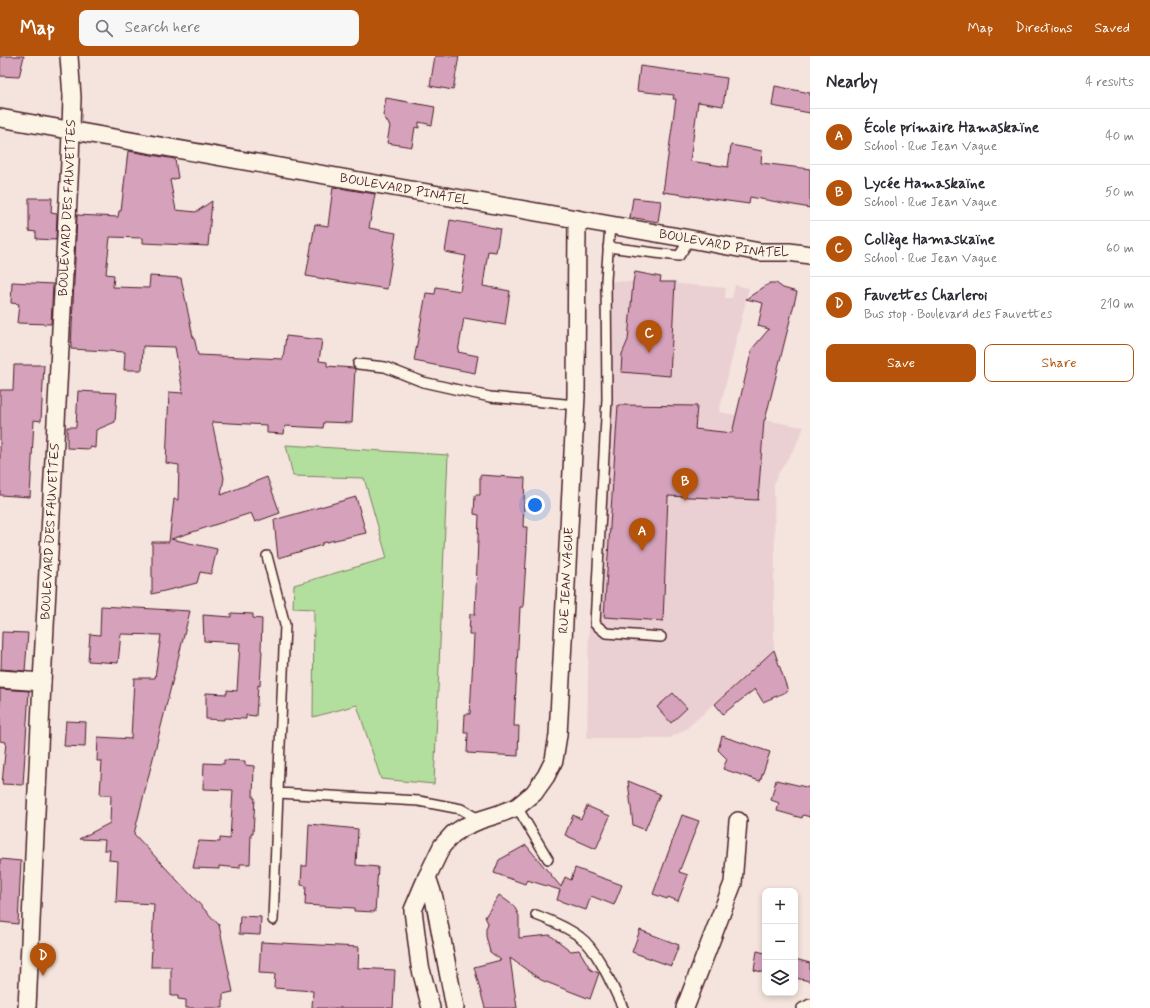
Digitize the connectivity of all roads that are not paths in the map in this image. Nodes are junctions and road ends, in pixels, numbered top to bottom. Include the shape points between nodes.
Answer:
1 (69, 56) edge
2 (0, 118) edge
3 (70, 130) junction
4 (577, 219) junction
5 (610, 225) junction
6 (690, 239) junction
7 (608, 247) junction
8 (810, 255) edge
9 (358, 364) dead end
10 (576, 405) junction
11 (267, 556) dead end
12 (661, 638) dead end
13 (0, 679) edge
14 (42, 682) junction
15 (278, 793) junction
16 (517, 807) junction
17 (480, 820) junction
18 (738, 821) dead end
19 (548, 859) dead end
20 (427, 877) junction
21 (536, 915) dead end
22 (273, 920) dead end
23 (810, 1004) edge
24 (27, 1008) edge
25 (431, 1008) edge
26 (455, 1008) edge
27 (623, 1008) edge
28 (685, 1008) edge
29 (802, 1008) edge

1 - 3 street, BOULEVARD DES FAUVETTES via 72,97
2 - 3 street, BOULEVARD PINATEL
3 - 4 street, BOULEVARD PINATEL
3 - 14 street, BOULEVARD DES FAUVETTES
4 - 5 street, BOULEVARD PINATEL
4 - 10 street, RUE JEAN VAGUE
5 - 6 street, BOULEVARD PINATEL
5 - 7 lane
6 - 7 lane via 679,256
6 - 8 street, BOULEVARD PINATEL via 760,252
7 - 12 lane via 607,399 595,624 606,633
9 - 10 lane via 385,367 423,382 490,397
10 - 16 street, RUE JEAN VAGUE via 558,735 554,760 546,776 534,793
11 - 15 lane via 285,625
13 - 14 street
14 - 24 street, BOULEVARD DES FAUVETTES
15 - 17 lane via 419,801 461,809
15 - 22 lane
16 - 17 street, RUE JEAN VAGUE
16 - 19 lane
17 - 20 street, RUE JEAN VAGUE via 453,834 442,846
18 - 28 street via 733,883
20 - 25 street, RUE JEAN VAGUE via 413,910 420,966
20 - 26 street via 434,898
21 - 27 lane via 557,923 582,938 599,959
23 - 29 lane

